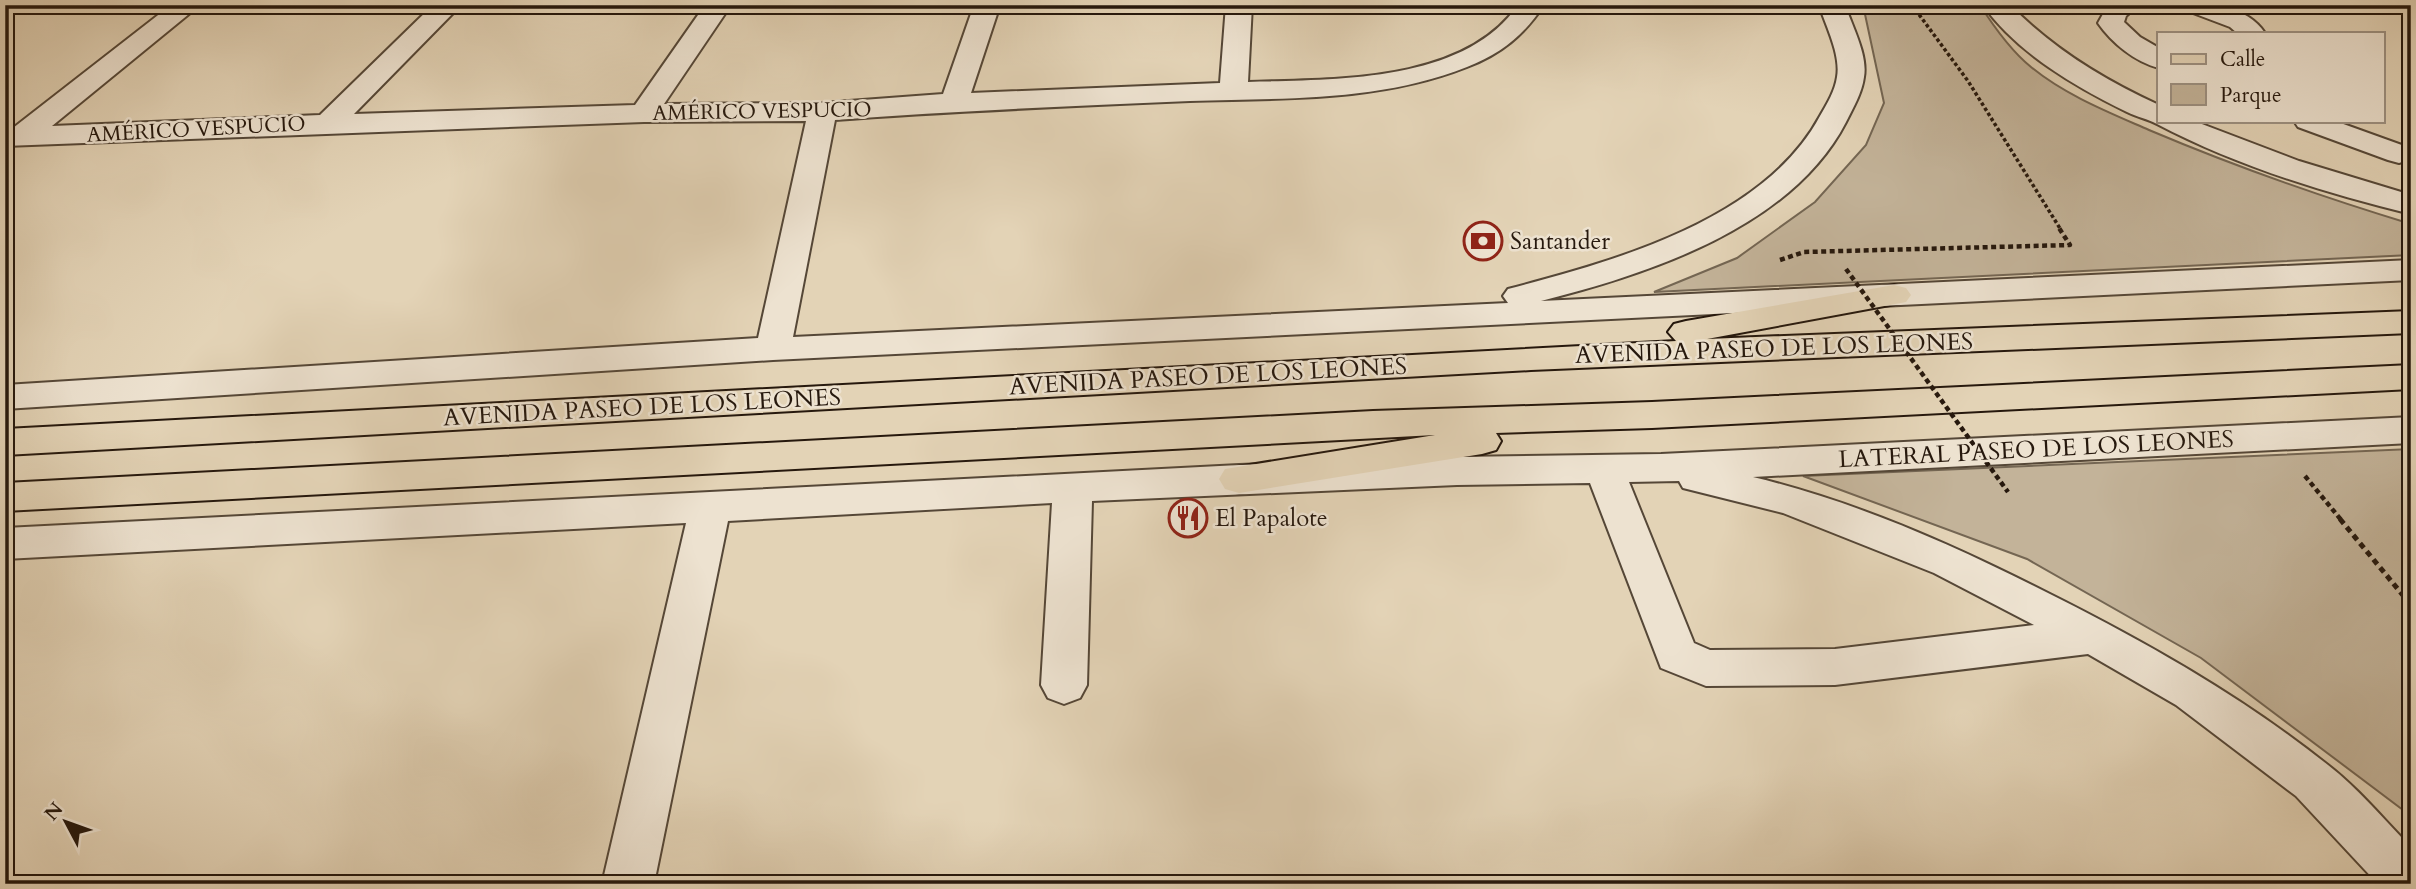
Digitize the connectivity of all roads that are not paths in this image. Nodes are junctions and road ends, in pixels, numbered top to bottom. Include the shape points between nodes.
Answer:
1 (187, 5) edge
2 (448, 5) edge
3 (718, 5) edge
4 (987, 5) edge
5 (1239, 5) edge
6 (1531, 5) edge
7 (1832, 5) edge
8 (1996, 5) edge
9 (2126, 5) edge
10 (2194, 5) edge
11 (2251, 32) edge
12 (2157, 59) edge
13 (1233, 92) junction
14 (954, 102) junction
15 (645, 113) junction
16 (822, 113) junction
17 (2157, 115) edge
18 (2172, 122) edge
19 (2311, 122) edge
20 (328, 123) junction
21 (13, 137) edge
22 (2405, 155) edge
23 (2367, 194) junction
24 (2411, 205) edge
25 (2411, 270) edge
26 (1894, 295) junction
27 (1418, 318) junction
28 (2411, 322) edge
29 (773, 349) junction
30 (1531, 358) junction
31 (2411, 377) edge
32 (5, 397) edge
33 (1652, 415) junction
34 (2411, 430) edge
35 (5, 442) edge
36 (1661, 468) junction
37 (1604, 469) junction
38 (1239, 479) junction
39 (1073, 488) junction
40 (5, 497) edge
41 (710, 508) junction
42 (5, 544) edge
43 (2094, 636) junction
44 (1064, 685) dead end
45 (2411, 883) edge
46 (628, 884) edge

1 - 21 street
2 - 20 street
3 - 15 street
4 - 14 street
5 - 13 street
6 - 13 street, AMÉRICO VESPUCIO via 1509,33 1465,58 1413,77 1364,86
7 - 27 street via 1852,73 1833,126 1783,184 1697,238 1570,285
8 - 17 street via 2058,62
9 - 12 street via 2115,12 2111,23 2131,43
10 - 11 street via 2239,22
13 - 14 street, AMÉRICO VESPUCIO
14 - 16 street, AMÉRICO VESPUCIO
15 - 16 street, AMÉRICO VESPUCIO
15 - 20 street, AMÉRICO VESPUCIO
16 - 29 street
18 - 23 street
19 - 22 street
20 - 21 street, AMÉRICO VESPUCIO
22 - 23 street
23 - 24 street
25 - 26 street, AVENIDA PASEO DE LOS LEONES
26 - 27 street, AVENIDA PASEO DE LOS LEONES
26 - 30 main road
27 - 29 street
28 - 30 main road, AVENIDA PASEO DE LOS LEONES
29 - 32 street
30 - 35 main road, AVENIDA PASEO DE LOS LEONES
31 - 33 main road
33 - 38 main road
33 - 40 main road via 1373,424
34 - 36 street, LATERAL PASEO DE LOS LEONES
36 - 37 street
36 - 43 street via 1792,501 1852,523 1949,562
37 - 38 street
37 - 43 street via 1677,654 1706,668 1835,667
38 - 39 street
39 - 41 street
39 - 44 street
41 - 42 street
41 - 46 street
43 - 45 street via 2192,691 2313,781

